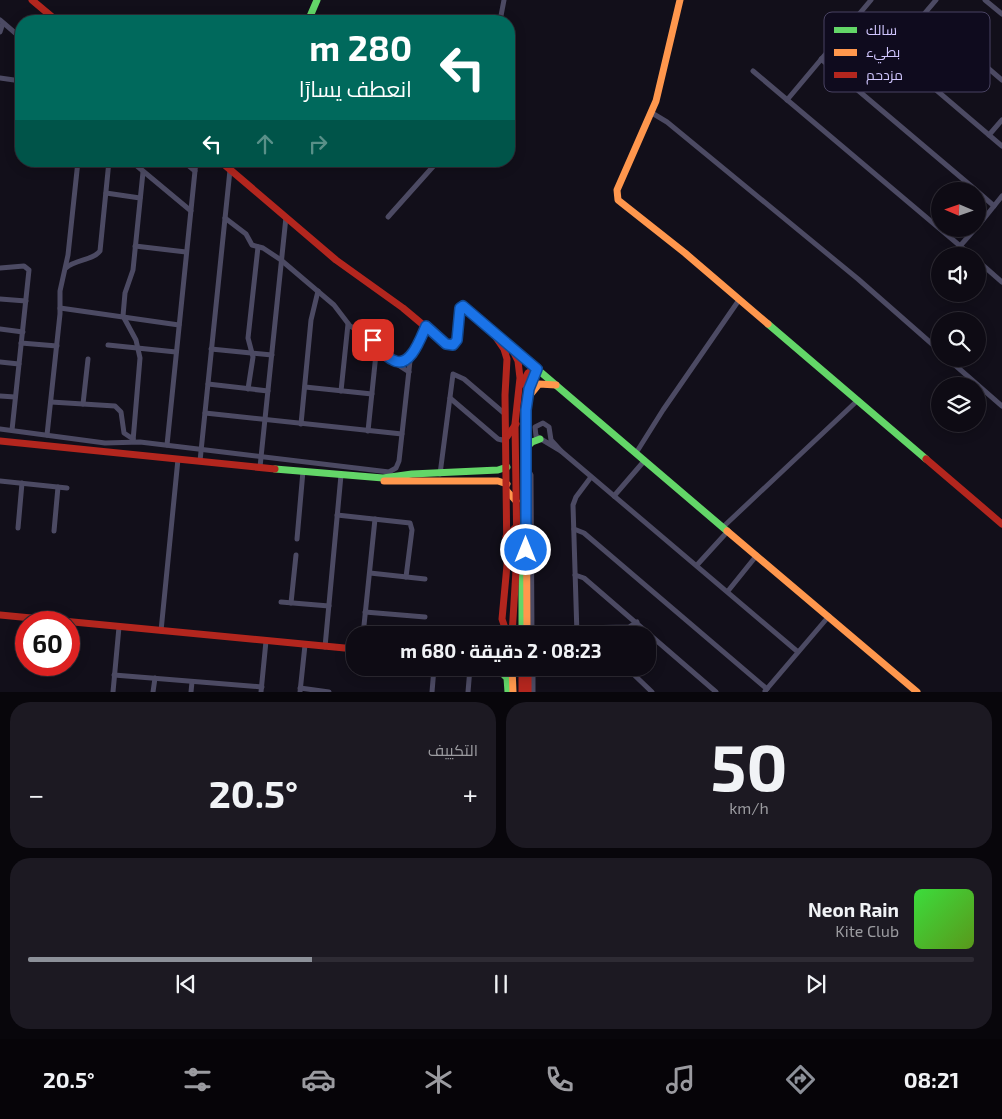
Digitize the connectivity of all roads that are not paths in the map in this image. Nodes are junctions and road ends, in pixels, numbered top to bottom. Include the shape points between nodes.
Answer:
1 (32, 0) edge
2 (317, 0) edge
3 (504, 0) edge
4 (680, 0) edge
5 (871, 0) edge
6 (936, 0) edge
7 (985, 0) edge
8 (861, 12) edge
9 (926, 12) edge
10 (1002, 14) edge
11 (49, 15) edge
12 (311, 15) edge
13 (501, 15) edge
14 (2, 22) edge
15 (0, 32) edge
16 (15, 33) edge
17 (824, 55) edge
18 (821, 59) junction
19 (824, 62) edge
20 (990, 70) edge
21 (753, 71) dead end
22 (0, 78) edge
23 (15, 80) edge
24 (1002, 80) edge
25 (860, 92) edge
26 (939, 92) edge
27 (787, 100) junction
28 (652, 112) junction
29 (1002, 120) edge
30 (989, 135) junction
31 (1002, 146) edge
32 (77, 167) edge
33 (108, 167) edge
34 (137, 167) edge
35 (190, 167) edge
36 (195, 167) edge
37 (227, 167) edge
38 (230, 167) edge
39 (433, 167) edge
40 (195, 171) junction
41 (143, 172) junction
42 (233, 172) junction
43 (965, 182) edge
44 (106, 193) junction
45 (1002, 196) edge
46 (140, 198) junction
47 (986, 199) edge
48 (994, 206) junction
49 (190, 211) junction
50 (986, 216) edge
51 (286, 217) junction
52 (388, 217) dead end
53 (225, 218) junction
54 (967, 238) edge
55 (135, 246) junction
56 (960, 246) joint
57 (258, 247) junction
58 (186, 252) junction
59 (281, 260) junction
60 (0, 268) edge
61 (986, 268) edge
62 (65, 269) junction
63 (1001, 280) edge
64 (318, 291) junction
65 (0, 299) edge
66 (739, 300) junction
67 (26, 301) junction
68 (60, 308) junction
69 (471, 312) junction
70 (123, 316) junction
71 (459, 323) junction
72 (348, 324) junction
73 (179, 325) junction
74 (426, 326) junction
75 (0, 330) edge
76 (491, 330) junction
77 (23, 332) junction
78 (21, 343) junction
79 (931, 343) edge
80 (377, 344) junction
81 (108, 345) dead end
82 (56, 346) junction
83 (510, 347) junction
84 (139, 348) junction
85 (212, 349) junction
86 (176, 352) junction
87 (252, 353) junction
88 (272, 355) junction
89 (412, 355) junction
90 (88, 359) dead end
91 (392, 360) junction
92 (0, 362) edge
93 (19, 364) junction
94 (957, 367) edge
95 (537, 368) junction
96 (409, 372) junction
97 (208, 384) junction
98 (556, 385) junction
99 (305, 387) junction
100 (248, 389) junction
101 (268, 391) junction
102 (341, 391) junction
103 (372, 394) junction
104 (0, 396) edge
105 (16, 397) junction
106 (450, 398) junction
107 (858, 400) junction
108 (51, 402) junction
109 (83, 404) junction
110 (516, 405) junction
111 (1002, 406) edge
112 (205, 413) junction
113 (505, 414) junction
114 (265, 420) junction
115 (301, 424) junction
116 (515, 425) junction
117 (526, 426) junction
118 (0, 429) edge
119 (12, 430) junction
120 (368, 431) junction
121 (47, 434) junction
122 (402, 434) junction
123 (506, 438) junction
124 (540, 439) junction
125 (133, 440) junction
126 (0, 441) edge
127 (167, 445) junction
128 (526, 445) junction
129 (201, 449) junction
130 (561, 451) junction
131 (636, 453) junction
132 (262, 456) junction
133 (178, 459) junction
134 (645, 460) junction
135 (200, 461) junction
136 (526, 466) junction
137 (260, 467) junction
138 (506, 467) junction
139 (303, 471) junction
140 (475, 472) junction
141 (440, 474) junction
142 (341, 475) junction
143 (359, 477) junction
144 (592, 477) junction
145 (476, 481) junction
146 (0, 482) edge
147 (22, 484) junction
148 (58, 487) junction
149 (67, 488) dead end
150 (506, 488) junction
151 (614, 496) junction
152 (516, 500) junction
153 (338, 515) junction
154 (376, 519) junction
155 (1002, 524) edge
156 (516, 527) junction
157 (18, 528) dead end
158 (574, 529) junction
159 (726, 529) junction
160 (54, 531) dead end
161 (506, 537) junction
162 (297, 539) dead end
163 (526, 550) junction
164 (296, 555) dead end
165 (756, 555) junction
166 (697, 565) junction
167 (370, 573) junction
168 (575, 575) junction
169 (406, 577) junction
170 (425, 579) dead end
171 (529, 586) junction
172 (728, 591) junction
173 (281, 602) dead end
174 (291, 603) junction
175 (329, 606) junction
176 (365, 612) junction
177 (0, 615) edge
178 (829, 616) junction
179 (425, 617) dead end
180 (637, 622) junction
181 (364, 626) edge
182 (504, 626) edge
183 (512, 626) edge
184 (522, 626) edge
185 (527, 626) edge
186 (531, 626) edge
187 (577, 626) edge
188 (631, 626) edge
189 (119, 627) junction
190 (161, 631) junction
191 (266, 641) junction
192 (305, 645) junction
193 (326, 647) junction
194 (346, 649) edge
195 (798, 652) junction
196 (114, 675) junction
197 (433, 676) edge
198 (469, 676) edge
199 (505, 676) edge
200 (513, 676) edge
201 (530, 676) edge
202 (532, 676) edge
203 (635, 676) edge
204 (522, 677) edge
205 (154, 678) junction
206 (192, 682) junction
207 (231, 685) junction
208 (262, 689) edge
209 (300, 690) edge
210 (766, 690) edge
211 (113, 692) edge
212 (153, 692) edge
213 (191, 692) edge
214 (230, 692) edge
215 (329, 692) edge
216 (432, 692) edge
217 (468, 692) edge
218 (507, 692) edge
219 (513, 692) edge
220 (522, 692) edge
221 (528, 692) edge
222 (533, 692) edge
223 (652, 692) edge
224 (716, 692) edge
225 (917, 692) edge

1 - 11 street
2 - 12 street
3 - 13 street
4 - 28 street via 668,60
5 - 8 street
6 - 9 street
7 - 10 street
14 - 15 street
14 - 16 street
17 - 18 street
18 - 19 street
18 - 27 street
20 - 24 street
21 - 27 street
22 - 23 street
25 - 43 street
26 - 30 street
27 - 56 street
28 - 66 street via 617,190 618,200
28 - 79 street via 843,266
29 - 30 street
30 - 31 street
32 - 62 street
33 - 44 street
34 - 41 street
35 - 40 street
36 - 40 street
37 - 42 street
38 - 42 street
39 - 52 street
40 - 49 street
41 - 46 street
41 - 49 street
42 - 51 street
42 - 53 street
44 - 46 street
44 - 62 street via 100,251
45 - 48 street
46 - 55 street
47 - 48 street
48 - 50 street
49 - 58 street
51 - 59 street
51 - 74 street via 336,260
53 - 57 street
53 - 85 street
54 - 56 street
55 - 58 street
55 - 70 street
57 - 59 street
57 - 87 street via 248,338
58 - 73 street
59 - 64 street
59 - 88 street
60 - 67 street via 28,268
61 - 63 street
62 - 68 street via 60,286
64 - 72 street
64 - 99 street via 311,320
65 - 67 street
66 - 107 street
66 - 131 street
67 - 77 street
68 - 70 street
68 - 82 street
69 - 71 street via 464,314
69 - 71 street via 461,306
69 - 76 street
70 - 73 street
70 - 84 street
71 - 74 street via 457,342 451,345
72 - 80 street
72 - 102 street
73 - 86 street
74 - 89 street
75 - 77 street
76 - 83 street
76 - 113 street via 507,359
77 - 78 street
78 - 82 street
78 - 93 street
80 - 91 street
80 - 103 street
81 - 84 street
82 - 108 street
83 - 95 street
83 - 110 street via 521,368
84 - 86 street
84 - 125 street
85 - 87 street
85 - 97 street
86 - 127 street
87 - 88 street
87 - 100 street
88 - 101 street
89 - 91 street via 402,361
89 - 96 street
90 - 109 street
91 - 96 street
92 - 93 street
93 - 105 street
94 - 111 street
95 - 98 street
95 - 110 street via 526,376
95 - 117 street via 528,394
96 - 122 street
97 - 100 street
97 - 112 street
98 - 117 street via 542,384 533,389
98 - 131 street
99 - 102 street
99 - 115 street
100 - 101 street
101 - 114 street
102 - 103 street
103 - 120 street
104 - 105 street
105 - 119 street
106 - 113 street via 452,374 464,379
106 - 123 street via 498,439
106 - 141 street
107 - 155 street
107 - 159 street
108 - 109 street
108 - 121 street
109 - 125 street via 117,407 122,414 123,430
110 - 116 street
112 - 114 street
112 - 129 street
113 - 123 street
114 - 115 street
114 - 132 street
115 - 120 street
116 - 123 street
116 - 128 street via 523,424
116 - 152 street
117 - 128 street
118 - 119 street
119 - 121 street
120 - 122 street
121 - 125 street via 105,443
122 - 132 street via 398,463 389,472
123 - 138 street
124 - 128 street
124 - 130 street
124 - 130 street via 534,429 543,423 549,427 551,440
125 - 127 street
126 - 133 street
127 - 129 street
128 - 136 street
129 - 132 street
129 - 135 street
130 - 144 street
131 - 134 street
132 - 137 street
133 - 135 street
133 - 190 street
134 - 151 street
134 - 159 street
135 - 137 street
136 - 163 street
136 - 171 street via 531,475
137 - 139 street
138 - 140 street
138 - 150 street
139 - 142 street
139 - 162 street
140 - 141 street
140 - 145 street via 496,472 498,475 497,478
141 - 143 street
142 - 143 street
142 - 153 street
143 - 145 street via 404,482
144 - 151 street
144 - 158 street via 574,502
145 - 150 street via 498,481
146 - 147 street
147 - 148 street
147 - 157 street
148 - 149 street
148 - 160 street
150 - 152 street
150 - 161 street
151 - 166 street
152 - 156 street
153 - 154 street
153 - 175 street
154 - 167 street
154 - 169 street via 411,525
156 - 161 street
156 - 183 street
158 - 168 street
158 - 210 street via 584,533
159 - 165 street
159 - 166 street
161 - 182 street
163 - 171 street
163 - 184 street via 522,561
164 - 174 street
165 - 172 street
165 - 178 street
166 - 172 street
167 - 169 street
167 - 176 street
168 - 180 street via 584,578
168 - 187 street
169 - 170 street
171 - 185 street
171 - 186 street
172 - 195 street
173 - 174 street
174 - 175 street
175 - 193 street
176 - 179 street
176 - 181 street
177 - 189 street
178 - 195 street
178 - 225 street
180 - 188 street
180 - 224 street
189 - 190 street
189 - 196 street
190 - 191 street
191 - 192 street
191 - 208 street
192 - 193 street
192 - 209 street
193 - 194 street
195 - 210 street
196 - 205 street
196 - 211 street
197 - 216 street
198 - 217 street
199 - 218 street
200 - 219 street
201 - 221 street
202 - 222 street
203 - 223 street
204 - 220 street
205 - 206 street
205 - 212 street
206 - 207 street
206 - 213 street
207 - 208 street
207 - 214 street
209 - 215 street

